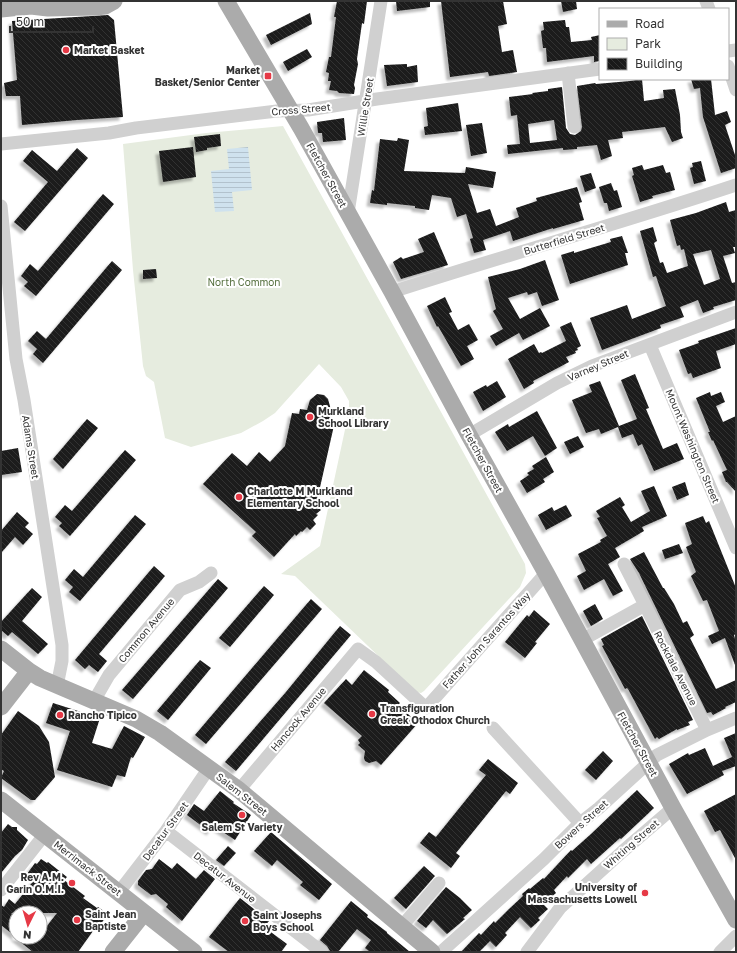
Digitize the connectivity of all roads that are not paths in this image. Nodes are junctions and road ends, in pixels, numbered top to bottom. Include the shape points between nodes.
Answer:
1 (49, 1) edge
2 (114, 1) edge
3 (226, 1) edge
4 (382, 1) edge
5 (31, 6) junction
6 (1, 9) edge
7 (599, 69) edge
8 (729, 69) edge
9 (568, 73) junction
10 (736, 90) edge
11 (366, 101) junction
12 (291, 110) junction
13 (574, 127) dead end
14 (1, 144) edge
15 (736, 185) edge
16 (1, 206) edge
17 (348, 213) junction
18 (392, 292) junction
19 (736, 312) edge
20 (650, 345) junction
21 (469, 435) junction
22 (736, 548) edge
23 (624, 564) dead end
24 (211, 573) dead end
25 (546, 573) junction
26 (645, 605) junction
27 (582, 640) junction
28 (1, 649) edge
29 (358, 649) joint
30 (29, 671) junction
31 (57, 686) junction
32 (94, 701) junction
33 (1, 707) edge
34 (736, 718) edge
35 (493, 728) dead end
36 (707, 730) junction
37 (649, 763) junction
38 (209, 768) junction
39 (239, 790) junction
40 (1, 800) edge
41 (673, 808) junction
42 (580, 823) junction
43 (166, 831) junction
44 (45, 834) junction
45 (439, 883) dead end
46 (1, 890) edge
47 (119, 892) junction
48 (144, 913) junction
49 (736, 920) edge
50 (402, 926) junction
51 (736, 936) edge
52 (113, 952) edge
53 (194, 952) edge
54 (322, 952) edge
55 (432, 952) edge
56 (441, 952) edge
57 (527, 952) edge
58 (720, 952) edge

1 - 5 main road
2 - 5 main road via 105,6 90,7
3 - 12 main road, Fletcher Street
4 - 11 street, Willie Street
5 - 6 main road
7 - 9 street, Cross Street
8 - 10 street
9 - 11 street, Cross Street
9 - 13 street
11 - 12 street, Cross Street via 308,110
11 - 17 street, Willie Street
12 - 14 street, Cross Street
12 - 17 main road, Fletcher Street
15 - 18 street, Butterfield Street
16 - 31 street, Adams Street via 16,359 62,645
17 - 18 main road, Fletcher Street
18 - 21 main road, Fletcher Street
19 - 20 street, Varney Street
20 - 21 street, Varney Street via 592,366 557,383
20 - 22 street, Mount Washington Street
21 - 25 main road, Fletcher Street
23 - 26 street, Rockdale Avenue
24 - 32 street, Common Avenue via 199,582 180,590 109,676
25 - 27 main road, Fletcher Street
25 - 29 street, Father John Sarantos Way via 426,708
26 - 27 street
26 - 36 street, Rockdale Avenue
27 - 37 main road, Fletcher Street
28 - 30 main road, Salem Street
29 - 39 street, Hancock Avenue
30 - 31 main road, Salem Street
30 - 33 main road
31 - 32 main road, Salem Street
32 - 38 main road, Salem Street via 147,725
34 - 36 street, Bowers Street
35 - 42 street
36 - 37 street, Bowers Street via 657,755
37 - 41 main road, Fletcher Street
37 - 42 street, Bowers Street
38 - 39 main road, Salem Street
38 - 43 street, Decatur Street
39 - 50 main road, Salem Street
40 - 44 main road, Merrimack Street
41 - 49 main road, Fletcher Street
41 - 57 street, Whiting Street via 560,908
42 - 56 street, Bowers Street
43 - 47 street, Decatur Street
43 - 54 street, Decatur Avenue
44 - 46 street
44 - 47 main road, Merrimack Street
45 - 50 street
47 - 48 main road, Merrimack Street
48 - 52 main road
48 - 53 main road, Merrimack Street
50 - 55 main road, Salem Street
51 - 58 street

